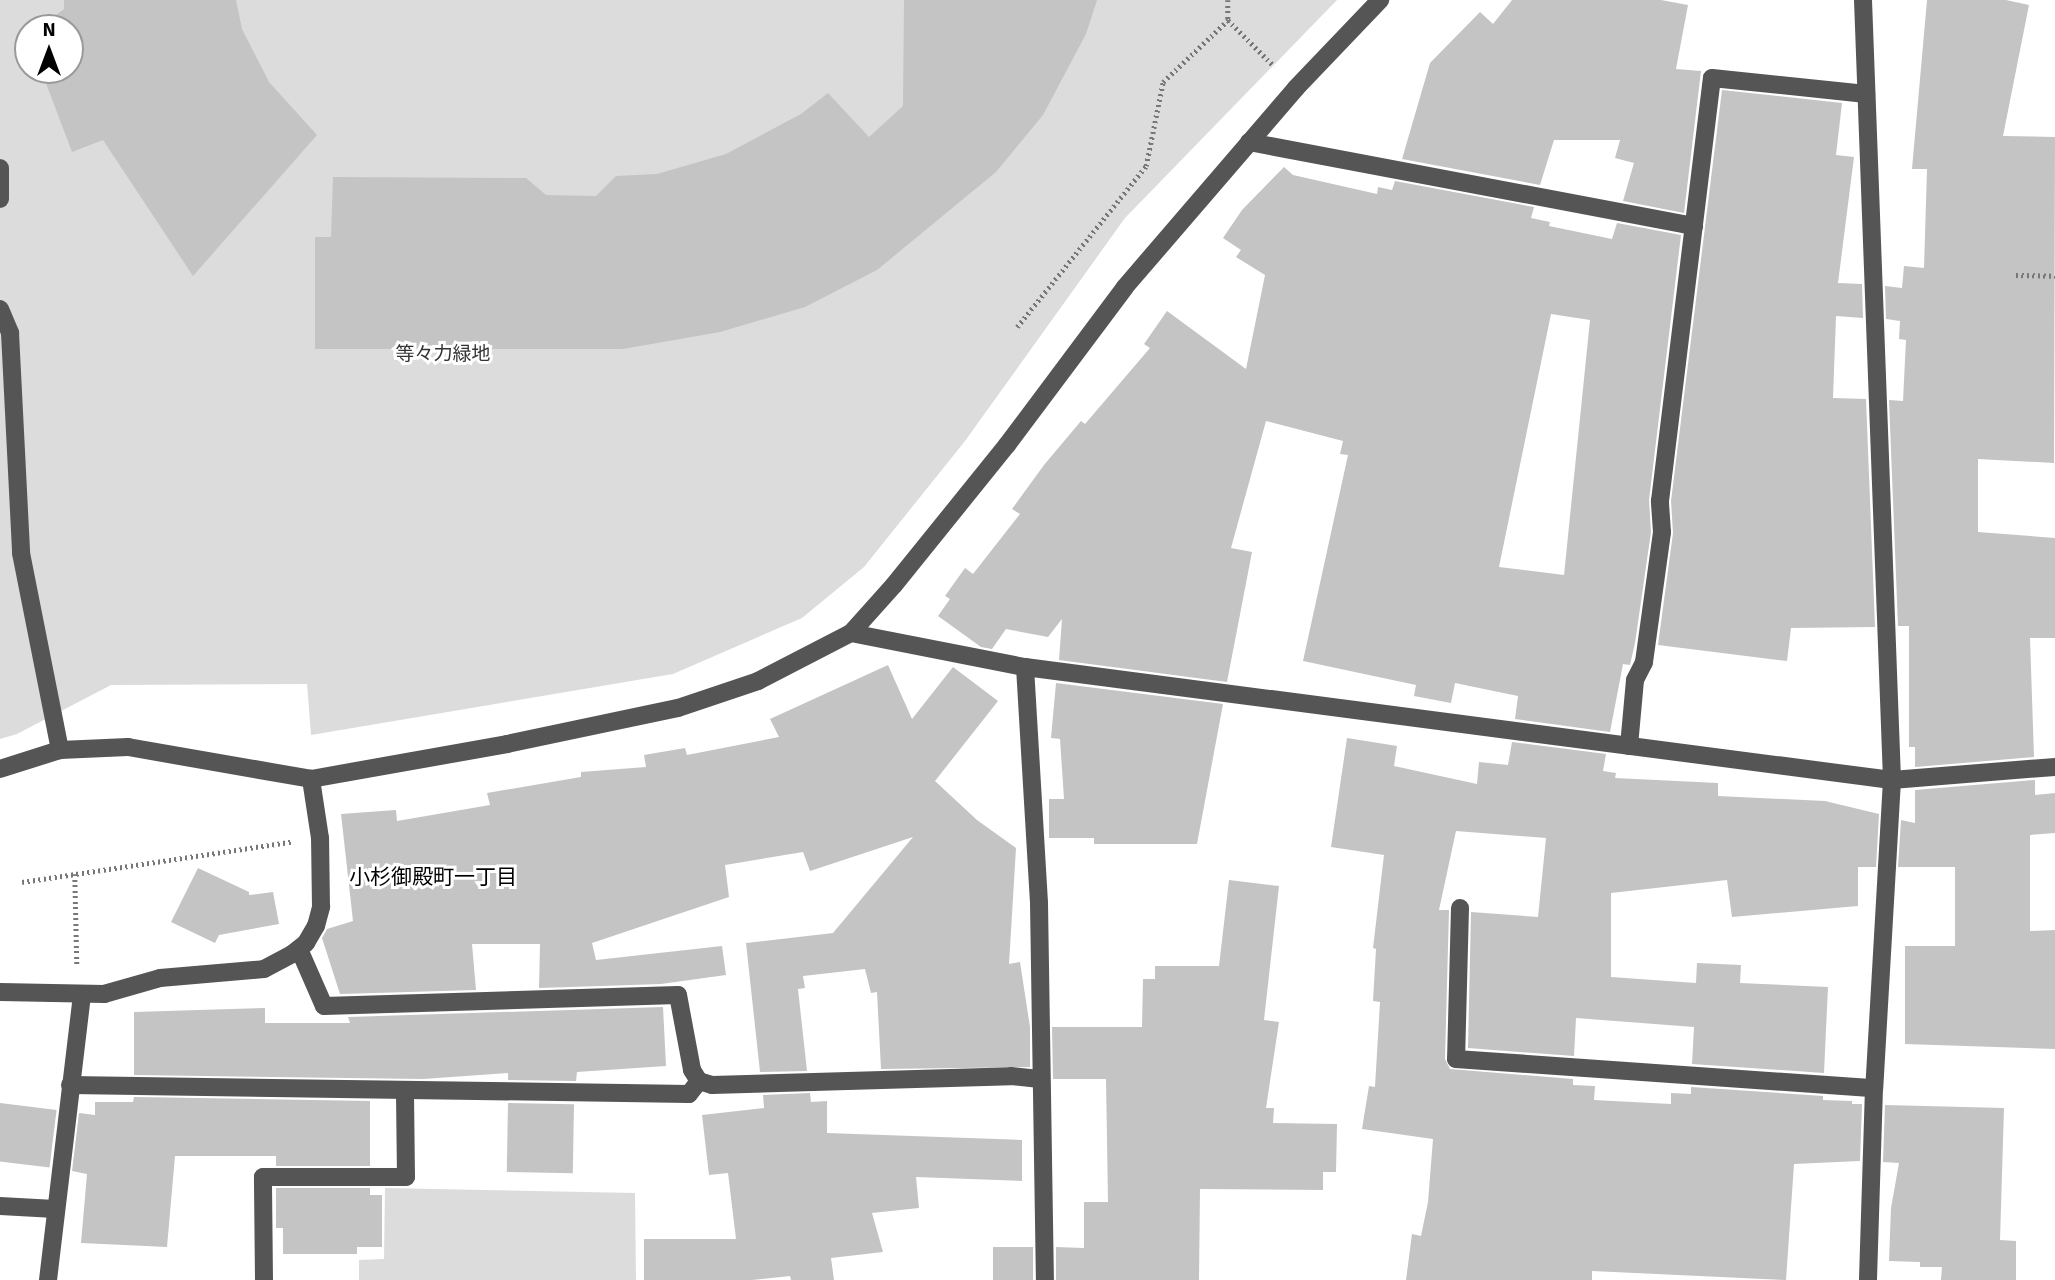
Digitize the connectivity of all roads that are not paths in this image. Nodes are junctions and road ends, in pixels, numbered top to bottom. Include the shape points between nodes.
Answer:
1 (1380, 0) edge
2 (1863, 0) edge
3 (1866, 94) junction
4 (1249, 142) junction
5 (0, 169) edge
6 (0, 199) edge
7 (1694, 226) junction
8 (0, 309) edge
9 (851, 633) junction
10 (1025, 667) junction
11 (1629, 746) junction
12 (60, 750) junction
13 (2055, 766) edge
14 (0, 769) edge
15 (311, 779) junction
16 (1892, 780) junction
17 (1460, 908) dead end
18 (299, 949) junction
19 (0, 992) edge
20 (79, 994) junction
21 (1040, 1079) junction
22 (699, 1082) junction
23 (70, 1085) junction
24 (1874, 1088) junction
25 (404, 1091) junction
26 (0, 1206) edge
27 (55, 1209) junction
28 (48, 1280) edge
29 (264, 1280) edge
30 (1045, 1280) edge
31 (1868, 1280) edge

1 - 4 street
2 - 3 street
3 - 7 street via 1712,78
3 - 16 street
4 - 7 street
4 - 9 street via 1125,287 1007,445
5 - 6 street
7 - 11 street via 1660,501 1662,532 1644,662 1635,680
8 - 12 street via 10,333 20,553
9 - 10 street
9 - 15 street via 758,681 678,708
10 - 11 street
10 - 21 street via 1038,903
11 - 16 street
12 - 14 street
12 - 15 street via 128,747
13 - 16 street
15 - 18 street via 320,838 321,907 316,926
16 - 24 street
17 - 24 street via 1456,1059
18 - 20 street via 264,969 160,978 104,994
18 - 22 street via 324,1006 678,995 692,1070
19 - 20 street
20 - 23 street
21 - 22 street
21 - 30 street
22 - 25 street via 689,1094
23 - 25 street
23 - 27 street
24 - 31 street
25 - 29 street via 406,1178 263,1178
26 - 27 street
27 - 28 street

